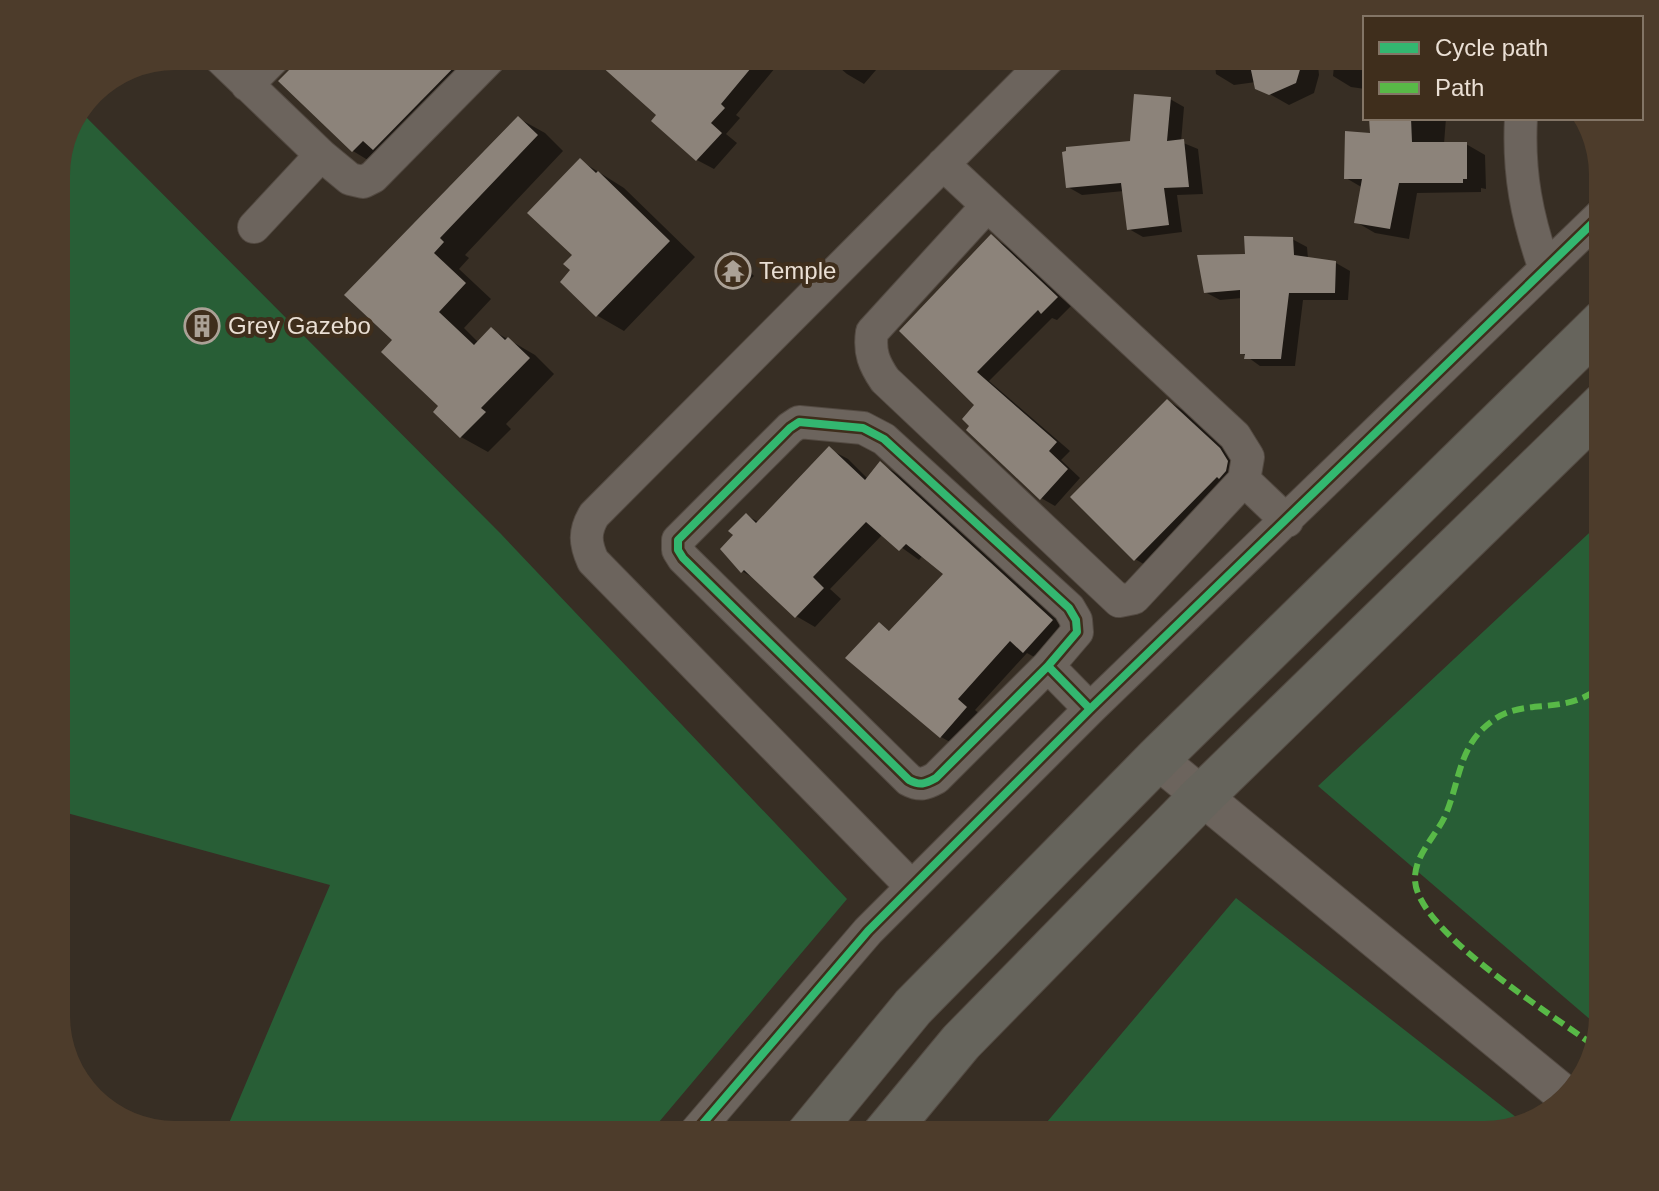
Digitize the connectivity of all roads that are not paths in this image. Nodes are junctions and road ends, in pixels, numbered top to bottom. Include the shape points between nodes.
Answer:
1 (232, 70) edge
2 (262, 70) edge
3 (478, 70) edge
4 (1037, 70) edge
5 (247, 85) junction
6 (1521, 120) edge
7 (321, 155) junction
8 (943, 164) junction
9 (987, 206) junction
10 (254, 227) dead end
11 (1589, 227) edge
12 (1545, 269) junction
13 (1589, 336) edge
14 (1589, 419) edge
15 (1244, 480) junction
16 (1287, 521) junction
17 (1048, 666) junction
18 (1090, 709) junction
19 (1157, 759) junction
20 (1202, 796) junction
21 (912, 887) junction
22 (1558, 1090) edge
23 (705, 1121) edge
24 (819, 1121) edge
25 (896, 1121) edge

1 - 5 street
2 - 5 street
3 - 7 street via 373,177 363,182 350,179
4 - 8 street
5 - 7 street
6 - 12 street via 1521,177 1529,225
7 - 10 street
8 - 9 street
8 - 21 street via 586,528 593,561
9 - 15 street via 1235,436 1248,457
9 - 15 street via 872,332 869,346 885,380 1119,601 1134,598
11 - 12 street
12 - 16 street
13 - 19 main road
14 - 20 main road
15 - 16 street
16 - 18 street
17 - 17 street via 1077,632 1069,608 884,439 863,428 799,422 678,540 683,558 918,784 936,778
17 - 18 street
18 - 21 street
19 - 20 street
19 - 24 main road via 913,1007
20 - 22 street
20 - 25 main road via 961,1042
21 - 23 street

